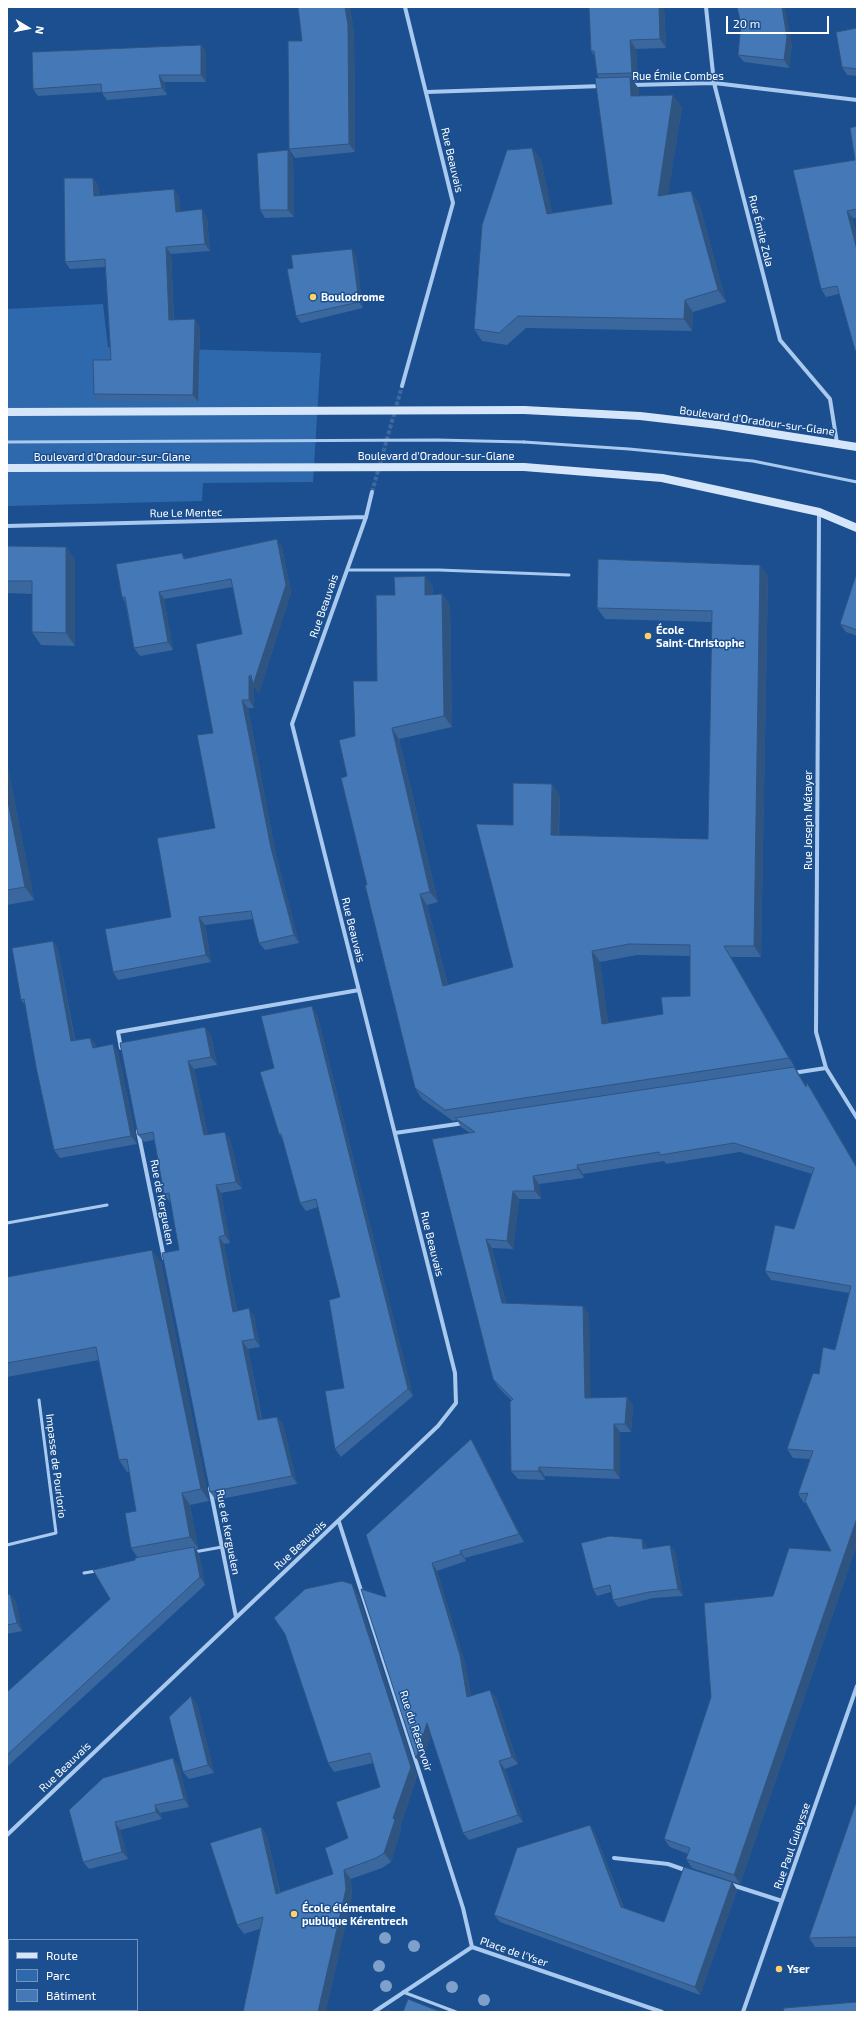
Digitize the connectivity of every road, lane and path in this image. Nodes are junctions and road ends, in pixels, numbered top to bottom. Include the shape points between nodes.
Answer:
1 (405, 7) edge
2 (706, 7) edge
3 (714, 83) junction
4 (610, 86) edge
5 (626, 86) edge
6 (427, 92) junction
7 (857, 100) edge
8 (402, 386) tunnel mouth
9 (7, 412) edge
10 (7, 442) edge
11 (837, 443) junction
12 (857, 447) edge
13 (7, 468) edge
14 (857, 482) edge
15 (372, 492) tunnel mouth
16 (819, 512) junction
17 (366, 517) junction
18 (7, 526) edge
19 (857, 528) edge
20 (347, 570) junction
21 (569, 575) dead end
22 (359, 990) junction
23 (123, 1055) edge
24 (826, 1068) junction
25 (787, 1074) edge
26 (857, 1118) edge
27 (473, 1122) edge
28 (137, 1126) edge
29 (395, 1133) junction
30 (107, 1205) dead end
31 (7, 1223) edge
32 (165, 1266) edge
33 (39, 1400) dead end
34 (209, 1485) edge
35 (339, 1522) junction
36 (7, 1545) edge
37 (222, 1547) junction
38 (191, 1553) edge
39 (99, 1570) edge
40 (84, 1573) dead end
41 (236, 1617) junction
42 (857, 1688) edge
43 (7, 1835) edge
44 (614, 1858) dead end
45 (696, 1873) edge
46 (725, 1882) edge
47 (782, 1901) junction
48 (472, 1947) junction
49 (403, 1992) junction
50 (374, 2012) edge
51 (456, 2012) edge
52 (662, 2012) edge
53 (743, 2012) edge

1 - 6 street, Rue Beauvais
2 - 3 street, Rue Émile Zola
3 - 5 street, Rue Émile Combes
3 - 7 street, Rue Émile Combes
3 - 11 street, Rue Émile Zola via 780,340 830,399
4 - 6 street
6 - 8 street, Rue Beauvais via 453,203
9 - 11 main road, Boulevard d'Oradour-sur-Glane, bridge via 524,410 648,417
10 - 14 lane, Boulevard d'Oradour-sur-Glane, bridge via 524,442 753,461
11 - 12 main road, Boulevard d'Oradour-sur-Glane
13 - 16 main road, Boulevard d'Oradour-sur-Glane, bridge via 524,468 662,478
15 - 17 street, Rue Beauvais
16 - 19 main road, Boulevard d'Oradour-sur-Glane
16 - 24 street, Rue Joseph Métayer via 816,1032
17 - 18 street, Rue Le Mentec
17 - 20 street, Rue Beauvais
20 - 21 lane via 439,570
20 - 22 street, Rue Beauvais via 292,724
22 - 23 street via 118,1032
22 - 29 street, Rue Beauvais
24 - 25 street
24 - 26 street, Rue Joseph Métayer
27 - 29 street
28 - 32 street, Rue de Kerguelen
29 - 35 street, Rue Beauvais via 456,1373 456,1403 438,1426
30 - 31 lane
33 - 36 lane, Impasse de Pourlorio via 56,1533
34 - 37 street, Rue de Kerguelen
35 - 41 street, Rue Beauvais
35 - 48 street, Rue du Réservoir via 463,1908
37 - 38 lane
37 - 41 street, Rue de Kerguelen
39 - 40 lane
41 - 43 street, Rue Beauvais
42 - 47 street, Rue Paul Guieysse
44 - 45 street via 668,1864
46 - 47 street
47 - 53 street, Rue Paul Guieysse
48 - 49 street, Place de l'Yser
48 - 52 street, Place de l'Yser
49 - 50 street, Place de l'Yser
49 - 51 lane

